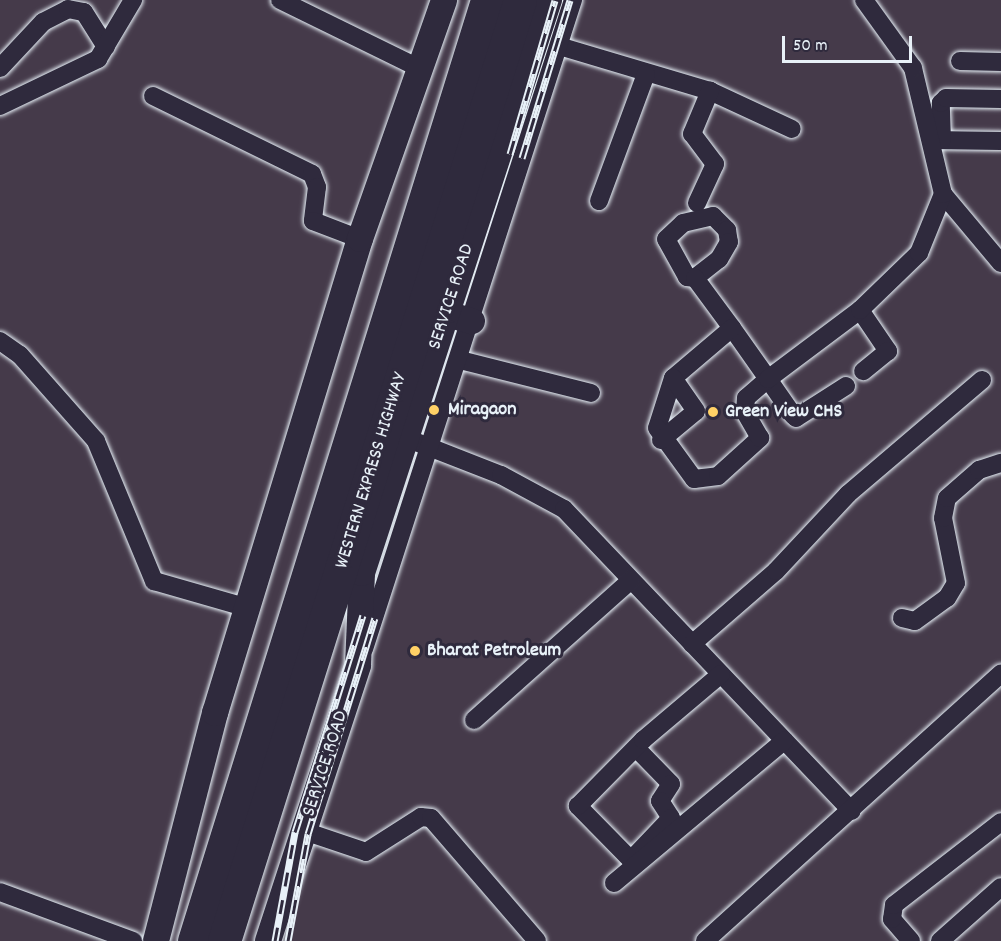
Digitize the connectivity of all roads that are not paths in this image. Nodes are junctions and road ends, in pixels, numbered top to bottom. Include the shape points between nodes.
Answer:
1 (134, 0) edge
2 (280, 0) edge
3 (444, 0) edge
4 (487, 0) edge
5 (520, 0) edge
6 (549, 0) edge
7 (573, 0) edge
8 (864, 0) edge
9 (559, 46) junction
10 (106, 47) junction
11 (960, 61) dead end
12 (1001, 62) edge
13 (0, 68) edge
14 (421, 69) junction
15 (646, 74) junction
16 (710, 91) junction
17 (153, 96) dead end
18 (1001, 99) edge
19 (0, 106) edge
20 (792, 129) dead end
21 (936, 140) junction
22 (1001, 141) edge
23 (943, 194) junction
24 (600, 201) dead end
25 (697, 204) dead end
26 (360, 239) junction
27 (1001, 263) edge
28 (695, 278) dead end
29 (860, 310) junction
30 (447, 314) junction
31 (472, 321) junction
32 (732, 328) junction
33 (0, 341) edge
34 (460, 360) junction
35 (863, 371) dead end
36 (673, 378) junction
37 (768, 379) junction
38 (982, 380) dead end
39 (846, 386) dead end
40 (591, 393) dead end
41 (406, 438) junction
42 (661, 440) junction
43 (433, 448) junction
44 (1001, 462) edge
45 (631, 580) junction
46 (248, 608) junction
47 (902, 618) dead end
48 (692, 644) junction
49 (358, 665) junction
50 (721, 674) junction
51 (1001, 674) edge
52 (474, 720) dead end
53 (784, 741) junction
54 (636, 747) junction
55 (852, 811) junction
56 (1001, 822) edge
57 (304, 831) junction
58 (614, 883) dead end
59 (1001, 887) edge
60 (0, 892) edge
61 (133, 941) edge
62 (156, 941) edge
63 (194, 941) edge
64 (224, 941) edge
65 (268, 941) edge
66 (537, 941) edge
67 (705, 941) edge
68 (911, 941) edge
69 (939, 941) edge

1 - 10 street
2 - 14 street
3 - 14 main road
4 - 63 highway, WESTERN EXPRESS HIGHWAY
5 - 64 highway, WESTERN EXPRESS HIGHWAY
6 - 30 main road, SERVICE ROAD
7 - 9 street
8 - 21 street via 907,54
9 - 15 street
9 - 31 street
10 - 13 street via 84,12 68,9 43,22
10 - 19 street via 93,63
11 - 12 street
14 - 26 main road
15 - 16 street
15 - 24 street
16 - 20 street
16 - 25 street via 692,134 715,164
17 - 26 street via 312,174 317,187 313,221
18 - 21 street via 946,98 941,103
21 - 22 street
21 - 23 street
23 - 27 street
23 - 29 street via 919,253
26 - 46 main road
28 - 32 street
29 - 35 street via 888,351
29 - 37 street
30 - 31 main road
30 - 41 main road, SERVICE ROAD
31 - 34 street
32 - 36 street
32 - 37 street
33 - 46 street via 20,355 96,441 154,580
34 - 40 street
34 - 43 street
36 - 42 street via 660,408 657,428
36 - 42 street via 696,411
37 - 39 street via 796,418
37 - 42 street via 744,407 758,432 757,444 710,481 694,479
38 - 48 street via 848,494 776,571
41 - 43 street
41 - 49 main road, SERVICE ROAD via 362,573
43 - 45 street via 501,475 564,509
43 - 49 street
44 - 47 street via 979,470 947,498 943,518 956,583 947,598 915,621
45 - 48 street
45 - 52 street
46 - 62 main road
48 - 50 street
49 - 57 main road, SERVICE ROAD
50 - 53 street
50 - 54 street
51 - 55 street
53 - 55 street
53 - 58 street
54 - 54 street via 578,806 632,860 671,818 660,801 671,784
55 - 67 street
56 - 68 street via 894,906 892,919
57 - 65 main road, SERVICE ROAD
57 - 66 street via 366,852 421,818 431,818
59 - 69 street
60 - 61 street

